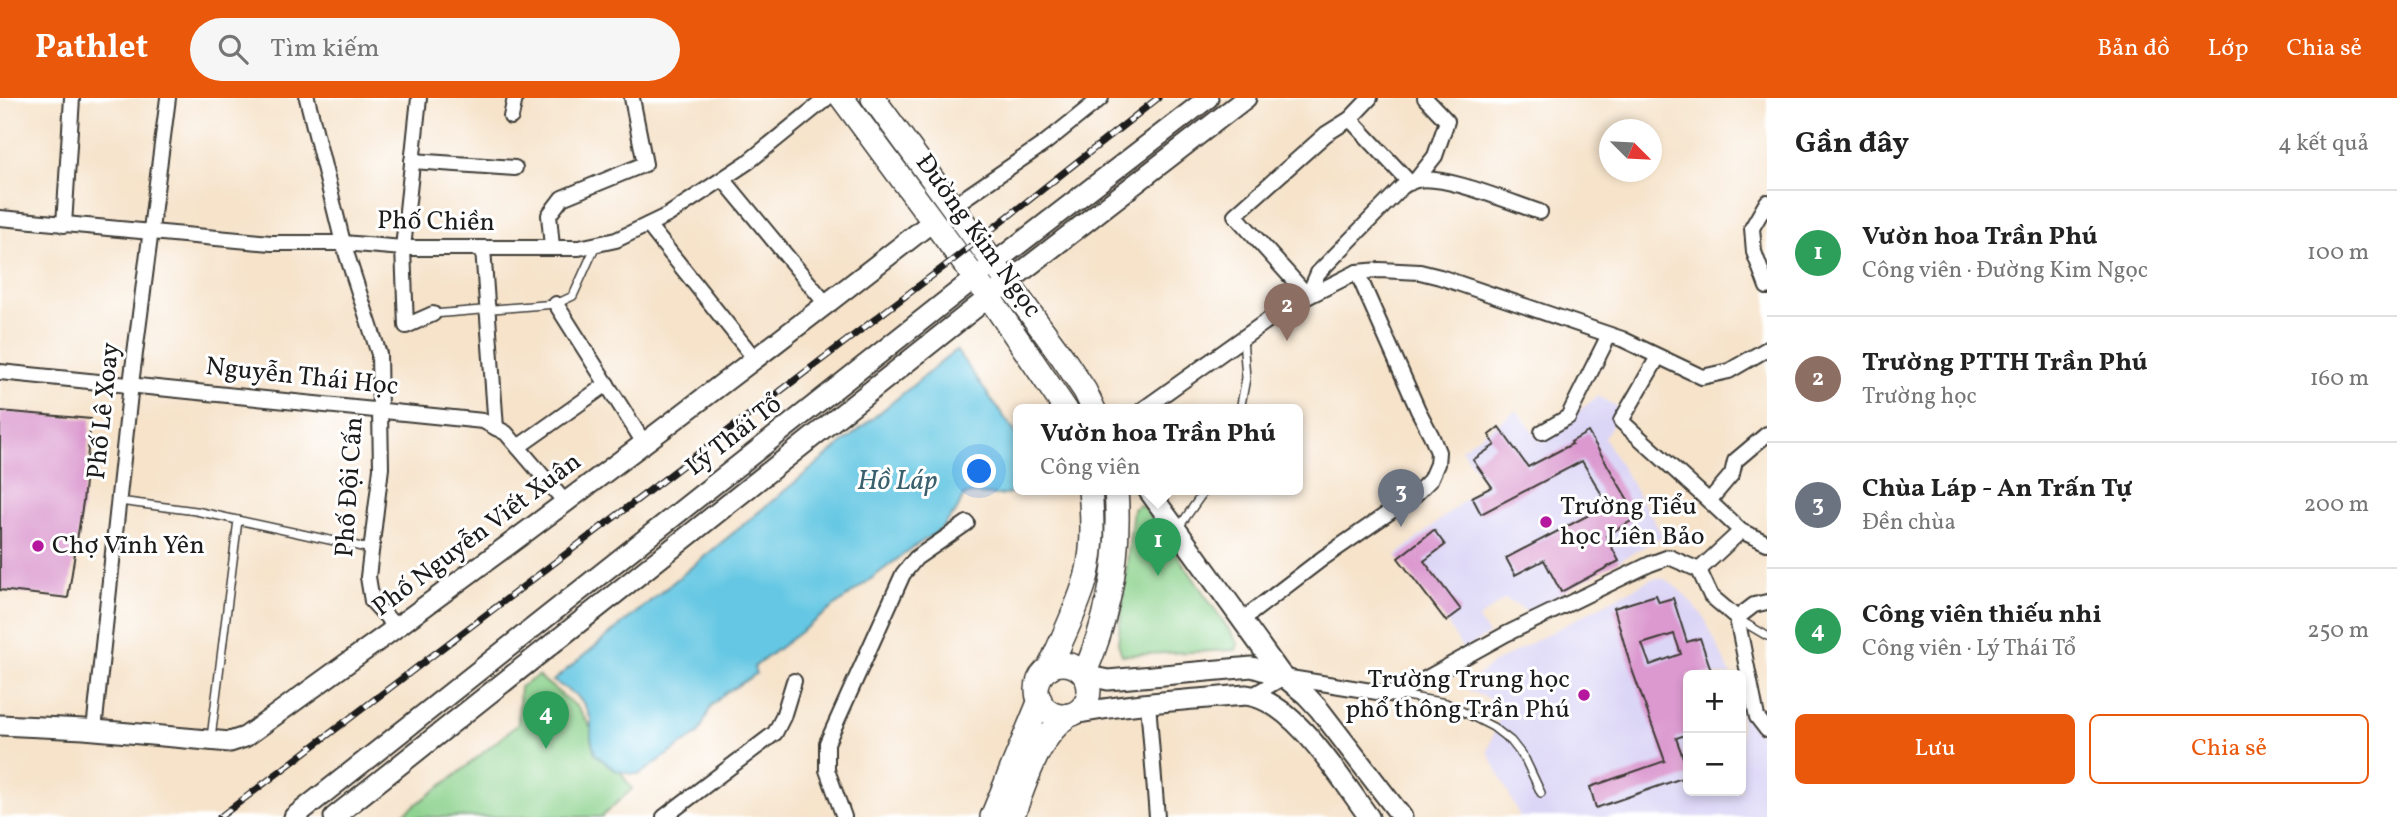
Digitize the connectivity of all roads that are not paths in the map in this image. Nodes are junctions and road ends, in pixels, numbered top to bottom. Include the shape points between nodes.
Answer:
1 (72, 98) edge
2 (167, 98) edge
3 (307, 98) edge
4 (419, 98) edge
5 (514, 98) edge
6 (632, 98) edge
7 (827, 98) edge
8 (842, 98) edge
9 (873, 98) edge
10 (1101, 98) edge
11 (1208, 98) edge
12 (1246, 98) edge
13 (1370, 98) edge
14 (1425, 98) edge
15 (511, 117) dead end
16 (1350, 119) junction
17 (412, 161) junction
18 (515, 169) dead end
19 (723, 179) junction
20 (1413, 181) junction
21 (1767, 202) edge
22 (953, 206) junction
23 (1540, 212) dead end
24 (0, 218) edge
25 (933, 221) junction
26 (64, 225) junction
27 (648, 225) junction
28 (150, 233) junction
29 (342, 243) junction
30 (596, 244) junction
31 (552, 247) junction
32 (403, 248) junction
33 (483, 248) junction
34 (995, 263) junction
35 (1357, 272) junction
36 (975, 278) junction
37 (1009, 282) junction
38 (1767, 287) edge
39 (1308, 296) junction
40 (989, 298) junction
41 (556, 304) junction
42 (827, 305) junction
43 (488, 310) junction
44 (433, 314) joint
45 (1609, 335) junction
46 (1243, 338) junction
47 (1767, 349) edge
48 (1658, 357) junction
49 (755, 359) junction
50 (0, 372) edge
51 (131, 383) junction
52 (607, 384) junction
53 (1062, 404) edge
54 (1090, 404) edge
55 (1150, 404) edge
56 (1241, 404) edge
57 (381, 411) junction
58 (496, 428) junction
59 (1542, 432) dead end
60 (1767, 434) edge
61 (644, 443) junction
62 (518, 447) junction
63 (1090, 495) edge
64 (1116, 495) edge
65 (1152, 495) edge
66 (1202, 495) edge
67 (119, 501) junction
68 (1709, 501) junction
69 (565, 502) junction
70 (239, 520) junction
71 (967, 523) dead end
72 (1177, 531) junction
73 (1741, 531) junction
74 (1767, 543) edge
75 (371, 549) junction
76 (1699, 570) junction
77 (1767, 602) edge
78 (1737, 618) junction
79 (1242, 620) junction
80 (397, 628) junction
81 (1767, 636) edge
82 (1049, 668) junction
83 (1084, 675) junction
84 (1284, 677) junction
85 (794, 681) dead end
86 (1254, 695) junction
87 (1396, 695) junction
88 (1040, 700) junction
89 (1148, 703) junction
90 (1069, 715) junction
91 (0, 725) edge
92 (94, 730) junction
93 (1767, 730) edge
94 (211, 741) junction
95 (1541, 793) dead end
96 (294, 817) edge
97 (334, 817) edge
98 (664, 817) edge
99 (844, 817) edge
100 (992, 817) edge
101 (1012, 817) edge
102 (1157, 817) edge
103 (1369, 817) edge
104 (1402, 817) edge

1 - 26 street
2 - 28 street, Phố Lê Xoay
3 - 29 street, Phố Đội Cấn
4 - 17 street
5 - 15 street
6 - 31 street via 645,164 562,198 550,215
7 - 19 street, Phố Chiền
8 - 25 main road, Đường Kim Ngọc
9 - 22 main road, Đường Kim Ngọc
10 - 22 street
11 - 34 main road, Lý Thái Tổ
12 - 37 main road, Lý Thái Tổ
13 - 16 street
14 - 20 street via 1447,121 1435,156
16 - 20 street
16 - 39 street via 1326,134 1235,215
17 - 18 street
17 - 32 street
19 - 27 street, Phố Chiền
19 - 42 street
20 - 23 street via 1453,184
20 - 39 street via 1318,273
21 - 38 street via 1752,228 1754,252
22 - 34 main road, Đường Kim Ngọc
24 - 26 street, Phố Chiền
25 - 36 main road, Đường Kim Ngọc
25 - 42 main road, Phố Nguyễn Viết Xuân
26 - 28 street, Phố Chiền
27 - 30 street, Phố Chiền
27 - 49 street
28 - 29 street, Phố Chiền via 271,243
28 - 51 street, Phố Lê Xoay
29 - 32 street, Phố Chiền
29 - 57 street, Phố Đội Cấn via 379,354
30 - 31 street, Phố Chiền
30 - 41 lane via 573,296
31 - 33 street, Phố Chiền
32 - 33 street, Phố Chiền
32 - 44 street via 406,326
33 - 43 street
34 - 36 main road, Lý Thái Tổ
34 - 37 main road, Đường Kim Ngọc
35 - 39 street
35 - 45 street via 1420,272
35 - 79 street via 1431,435 1437,464 1416,494
36 - 40 main road, Đường Kim Ngọc
36 - 96 main road, Lý Thái Tổ
37 - 40 main road, Lý Thái Tổ
37 - 54 main road, Đường Kim Ngọc
39 - 46 street
40 - 53 main road, Đường Kim Ngọc
40 - 97 main road, Lý Thái Tổ
41 - 43 lane
41 - 52 street
42 - 49 main road, Phố Nguyễn Viết Xuân
43 - 44 lane
43 - 58 street
45 - 48 street
45 - 59 street via 1568,417
46 - 55 street
46 - 56 lane via 1246,377
47 - 48 street via 1729,371 1702,377
48 - 68 street via 1622,421
49 - 61 main road, Phố Nguyễn Viết Xuân
50 - 51 street, Nguyễn Thái Học
51 - 57 street, Nguyễn Thái Học
51 - 67 street, Phố Lê Xoay
52 - 61 street
52 - 62 street
57 - 58 street, Nguyễn Thái Học via 483,421
57 - 75 street, Phố Đội Cấn via 381,468
58 - 62 street, Nguyễn Thái Học
60 - 68 street via 1735,461 1732,474
61 - 69 main road, Phố Nguyễn Viết Xuân
62 - 69 street, Nguyễn Thái Học
63 - 82 main road via 1088,569
64 - 83 main road via 1114,570 1103,623
65 - 72 main road
66 - 72 lane
67 - 70 lane
67 - 92 street, Phố Lê Xoay
68 - 73 street
69 - 80 main road, Phố Nguyễn Viết Xuân
70 - 75 lane
70 - 94 lane
71 - 99 street via 916,558 903,574 839,713 827,743 827,770
72 - 79 main road
73 - 74 street
73 - 76 street
75 - 80 street, Phố Đội Cấn via 368,577 372,601
76 - 78 street via 1712,596
76 - 87 street via 1669,557 1650,564 1506,634
77 - 78 street
78 - 81 lane
78 - 93 street via 1757,717
79 - 84 main road
80 - 94 main road, Phố Nguyễn Viết Xuân via 245,737
82 - 83 main road via 1068,664
82 - 88 main road via 1039,682
83 - 84 main road via 1108,680 1252,667
83 - 90 main road via 1087,699
84 - 86 street
84 - 87 street
84 - 104 main road via 1320,709
85 - 98 street via 775,733
86 - 89 main road
86 - 103 main road via 1293,720
87 - 95 lane via 1446,703 1493,727 1525,759
88 - 90 main road via 1051,713
88 - 100 main road
89 - 90 main road
89 - 102 street
90 - 101 main road via 1047,737
91 - 92 main road, Phố Nguyễn Viết Xuân
92 - 94 main road, Phố Nguyễn Viết Xuân

